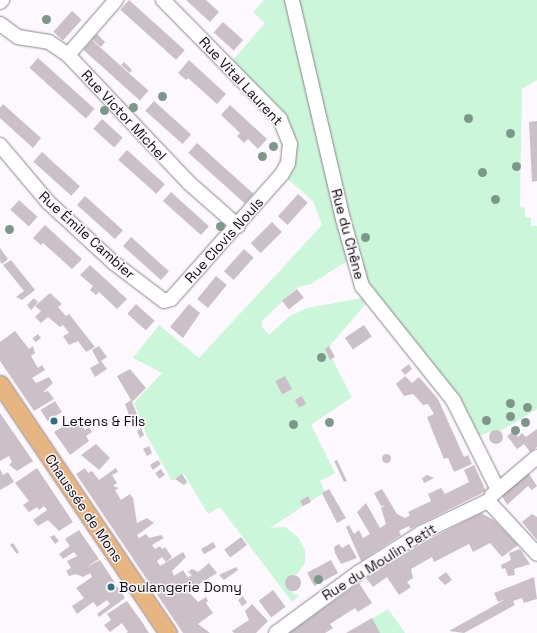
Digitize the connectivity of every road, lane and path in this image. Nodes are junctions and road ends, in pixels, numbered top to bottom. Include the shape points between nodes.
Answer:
1 (2, 0) edge
2 (116, 0) edge
3 (163, 0) edge
4 (292, 0) edge
5 (0, 2) edge
6 (0, 24) edge
7 (68, 55) junction
8 (0, 145) edge
9 (282, 174) joint
10 (238, 226) junction
11 (164, 301) joint
12 (0, 384) edge
13 (537, 457) edge
14 (497, 488) junction
15 (488, 501) junction
16 (537, 554) edge
17 (168, 633) edge
18 (276, 633) edge

1 - 5 street
2 - 7 street
3 - 9 street, Rue Vital Laurent via 280,119 290,144 288,163
4 - 14 street, Rue du Chêne via 343,219 362,286 453,400
6 - 7 street, Rue Victor Michel via 18,37 49,42
7 - 10 street, Rue Victor Michel via 189,183
8 - 11 street, Rue Émile Cambier via 58,213 114,263
9 - 10 street, Rue Clovis Nouls
10 - 11 street, Rue Clovis Nouls via 171,299
12 - 17 main road, Chaussée de Mons
13 - 14 street
14 - 15 street
15 - 16 street
15 - 18 street, Rue du Moulin Petit via 420,533 358,573

